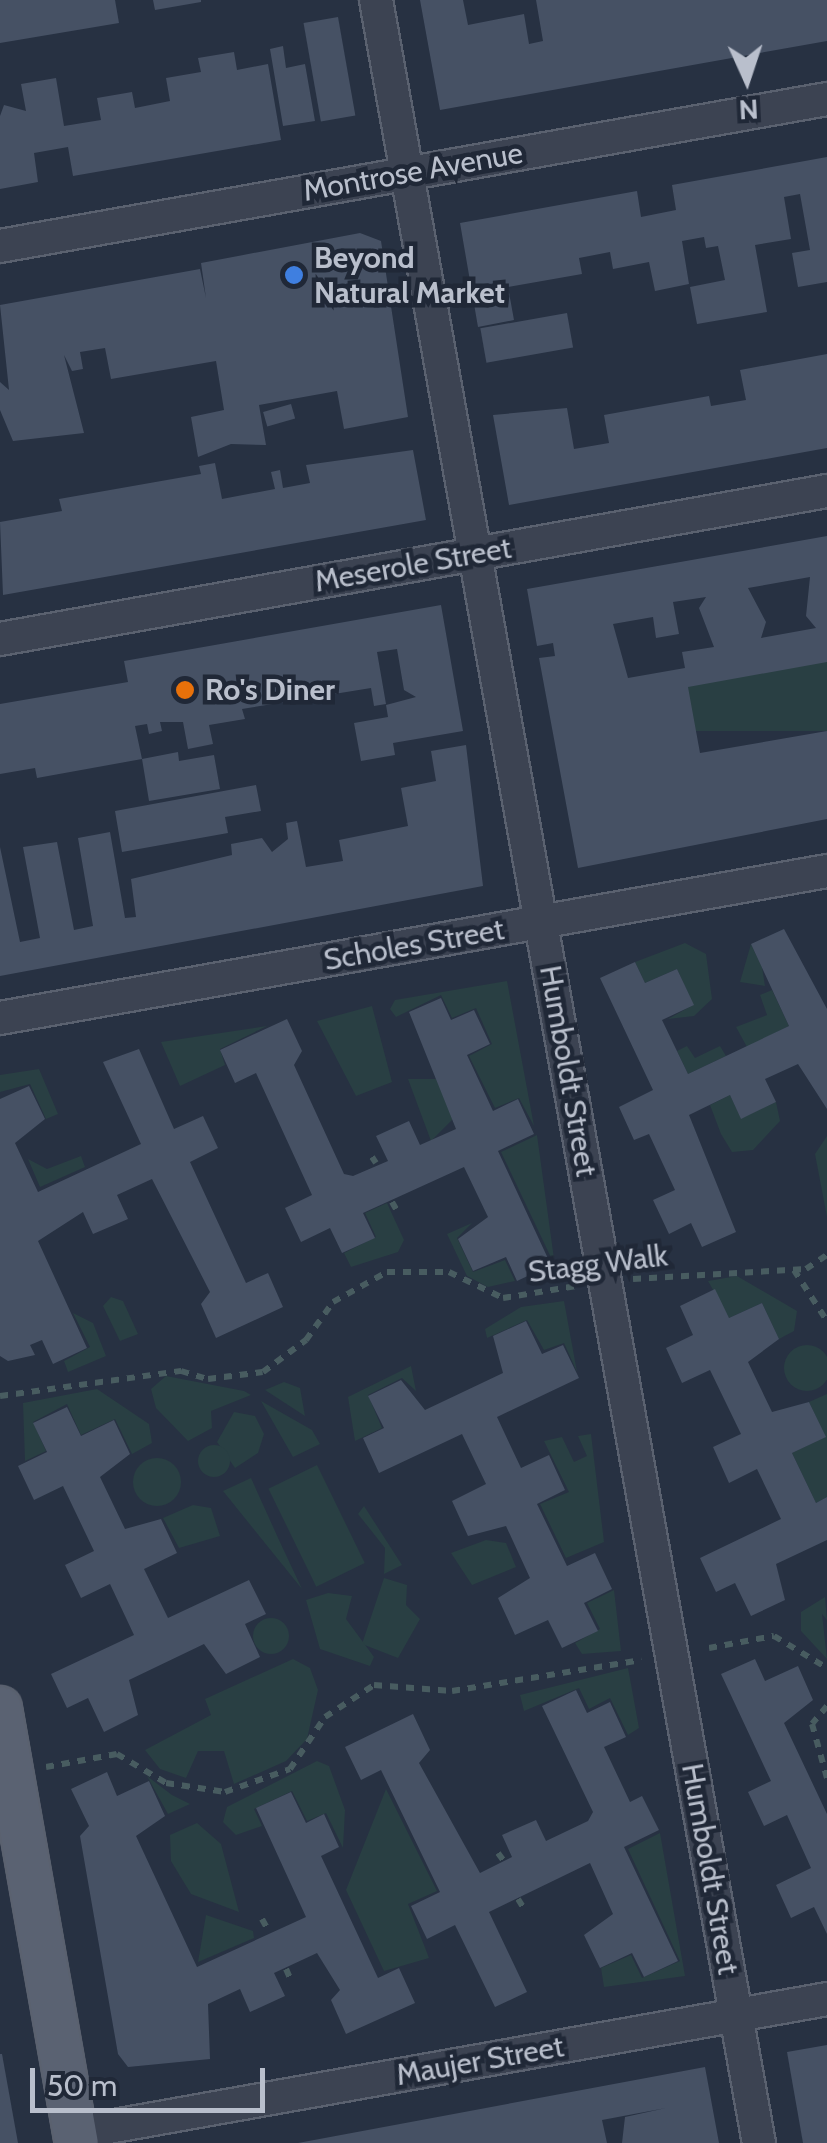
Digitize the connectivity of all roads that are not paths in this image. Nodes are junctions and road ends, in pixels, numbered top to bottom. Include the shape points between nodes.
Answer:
1 (376, 0) edge
2 (827, 99) edge
3 (406, 173) junction
4 (0, 246) edge
5 (827, 491) edge
6 (475, 554) junction
7 (0, 639) edge
8 (827, 871) edge
9 (541, 923) junction
10 (0, 1018) edge
11 (0, 1708) edge
12 (827, 1999) edge
13 (736, 2016) junction
14 (76, 2138) edge
15 (759, 2143) edge

1 - 3 street, Humboldt Street
2 - 3 street, Montrose Avenue
3 - 4 street, Montrose Avenue
3 - 6 street, Humboldt Street
5 - 6 street, Meserole Street
6 - 7 street, Meserole Street
6 - 9 street, Humboldt Street
8 - 9 street, Scholes Street
9 - 10 street, Scholes Street
9 - 13 street, Humboldt Street
11 - 14 main road
12 - 13 street, Maujer Street
13 - 14 street, Maujer Street
13 - 15 street, Humboldt Street

